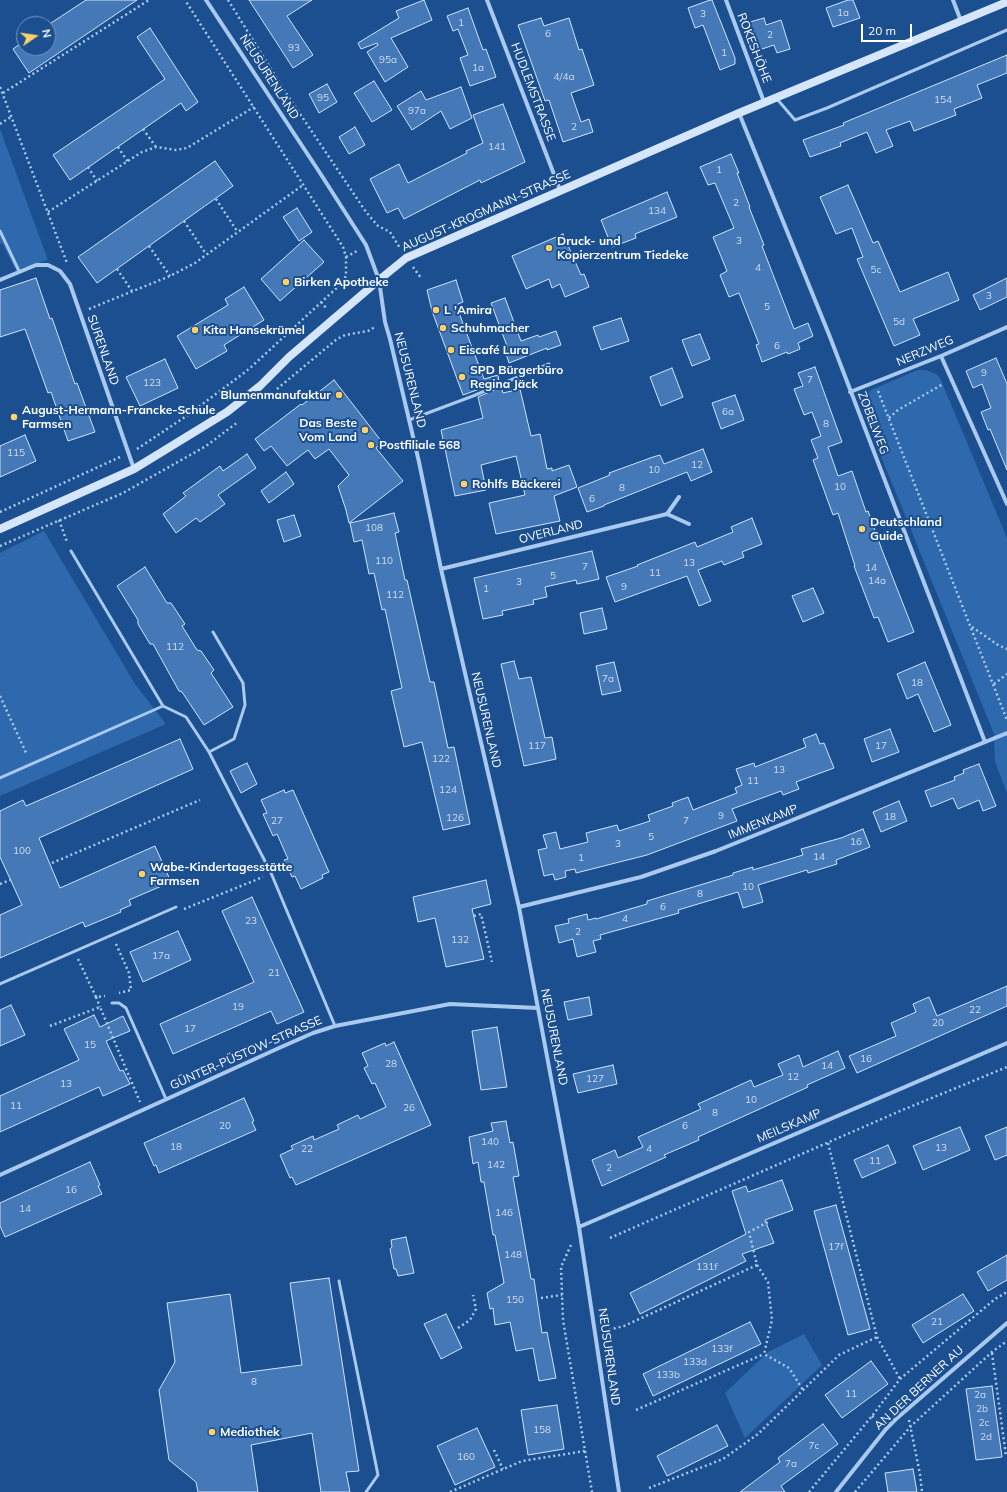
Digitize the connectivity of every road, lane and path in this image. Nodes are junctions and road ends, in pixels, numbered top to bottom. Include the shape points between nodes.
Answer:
1 (150, 0) edge
2 (185, 0) edge
3 (206, 0) edge
4 (228, 0) edge
5 (487, 0) edge
6 (726, 0) edge
7 (953, 0) edge
8 (1007, 2) edge
9 (960, 21) junction
10 (1007, 30) edge
11 (0, 87) edge
12 (3, 93) junction
13 (776, 98) junction
14 (764, 102) junction
15 (254, 106) junction
16 (739, 113) junction
17 (11, 117) junction
18 (0, 124) edge
19 (144, 129) dead end
20 (118, 147) dead end
21 (156, 147) junction
22 (128, 162) junction
23 (88, 167) dead end
24 (97, 181) junction
25 (303, 185) junction
26 (560, 190) junction
27 (216, 199) dead end
28 (48, 212) junction
29 (184, 221) dead end
30 (0, 231) edge
31 (237, 231) junction
32 (149, 246) dead end
33 (206, 254) junction
34 (406, 258) junction
35 (117, 269) dead end
36 (19, 272) junction
37 (170, 276) junction
38 (0, 280) edge
39 (379, 280) junction
40 (70, 284) junction
41 (132, 292) junction
42 (80, 313) junction
43 (1007, 327) edge
44 (941, 356) junction
45 (549, 364) dead end
46 (952, 378) junction
47 (874, 383) junction
48 (850, 392) junction
49 (889, 418) junction
50 (410, 420) junction
51 (129, 453) junction
52 (134, 469) junction
53 (679, 497) dead end
54 (1007, 504) edge
55 (0, 512) edge
56 (666, 514) junction
57 (59, 520) dead end
58 (689, 524) dead end
59 (0, 529) edge
60 (71, 551) joint
61 (441, 569) junction
62 (971, 627) junction
63 (213, 632) dead end
64 (1007, 649) edge
65 (1007, 674) edge
66 (994, 684) junction
67 (0, 696) edge
68 (163, 706) junction
69 (1007, 720) edge
70 (1007, 733) edge
71 (985, 742) junction
72 (209, 752) junction
73 (31, 764) junction
74 (0, 778) edge
75 (200, 800) dead end
76 (52, 863) dead end
77 (13, 879) dead end
78 (0, 884) edge
79 (176, 907) dead end
80 (519, 907) junction
81 (474, 916) dead end
82 (114, 940) dead end
83 (76, 956) dead end
84 (492, 962) dead end
85 (0, 984) edge
86 (117, 993) dead end
87 (110, 995) dead end
88 (96, 997) junction
89 (112, 1003) dead end
90 (100, 1007) junction
91 (538, 1008) junction
92 (50, 1026) dead end
93 (335, 1026) junction
94 (1007, 1043) edge
95 (1007, 1067) edge
96 (166, 1098) junction
97 (143, 1109) junction
98 (828, 1143) junction
99 (0, 1175) edge
100 (768, 1222) dead end
101 (580, 1227) junction
102 (610, 1238) dead end
103 (758, 1265) junction
104 (339, 1282) dead end
105 (1007, 1292) edge
106 (473, 1295) dead end
107 (562, 1295) junction
108 (541, 1298) dead end
109 (1007, 1323) edge
110 (458, 1328) dead end
111 (595, 1332) junction
112 (877, 1337) junction
113 (1007, 1341) edge
114 (992, 1352) junction
115 (764, 1354) junction
116 (900, 1379) junction
117 (803, 1390) junction
118 (907, 1409) junction
119 (636, 1410) dead end
120 (910, 1426) junction
121 (494, 1450) dead end
122 (585, 1451) junction
123 (1006, 1456) edge
124 (503, 1469) junction
125 (649, 1488) dead end
126 (366, 1492) edge
127 (450, 1492) edge
128 (592, 1492) edge
129 (619, 1492) edge
130 (809, 1492) edge
131 (836, 1492) edge
132 (855, 1492) edge
133 (922, 1492) edge

1 - 12 path
2 - 15 path
3 - 39 street, NEUSURENLAND via 366,245
4 - 34 path via 286,93 366,212 378,226 390,232
5 - 26 street, HUDLEMSTRASSE
6 - 14 street, ROKESHÖHE
7 - 9 street
8 - 9 main road, AUGUST-KROGMANN-STRASSE
9 - 13 main road, AUGUST-KROGMANN-STRASSE
10 - 13 lane via 795,120
11 - 12 path
12 - 17 path
13 - 14 main road, AUGUST-KROGMANN-STRASSE
14 - 16 main road, AUGUST-KROGMANN-STRASSE
15 - 21 path via 187,148 176,150
15 - 25 path
16 - 26 main road, AUGUST-KROGMANN-STRASSE
16 - 48 street, ZOBELWEG
17 - 18 path
17 - 28 path
19 - 21 path
20 - 22 path
21 - 22 path via 142,152
22 - 24 path
23 - 24 path
24 - 28 path
25 - 31 path
25 - 51 path via 343,247 346,276 341,284 249,369 188,415
26 - 34 main road, AUGUST-KROGMANN-STRASSE
27 - 31 path
28 - 40 path via 67,260
29 - 33 path
30 - 36 lane
31 - 33 path
32 - 37 path
33 - 37 path
34 - 39 main road, AUGUST-KROGMANN-STRASSE
35 - 41 path
36 - 38 street
36 - 40 street via 36,265 48,265 60,271
37 - 41 path
39 - 50 street, NEUSURENLAND via 385,322
39 - 52 main road, AUGUST-KROGMANN-STRASSE via 289,357 260,386 227,412
40 - 42 street, SURENLAND
41 - 42 path
42 - 51 street, SURENLAND
43 - 44 street, NERZWEG
44 - 46 street
44 - 47 street, NERZWEG
45 - 50 lane
46 - 49 path
46 - 54 street
47 - 48 street, NERZWEG
47 - 49 path
48 - 71 street, ZOBELWEG
49 - 62 path
50 - 61 street, NEUSURENLAND
51 - 52 street, SURENLAND
51 - 55 path
52 - 59 main road, AUGUST-KROGMANN-STRASSE
53 - 56 street
56 - 58 street
56 - 61 street, OVERLAND
57 - 60 path
60 - 68 lane
61 - 80 street, NEUSURENLAND
62 - 64 path
62 - 66 path
63 - 72 lane via 243,683 245,705 234,739
65 - 66 path
66 - 69 path
67 - 73 path
68 - 72 lane via 186,717
68 - 73 lane
70 - 71 street, IMMENKAMP
71 - 80 street, IMMENKAMP via 709,854 642,877
72 - 93 lane via 271,874
73 - 74 lane
75 - 76 path
77 - 78 path
79 - 85 lane
80 - 91 street, NEUSURENLAND
81 - 84 path via 481,914
82 - 86 path via 129,973 130,990
83 - 88 path
87 - 88 path
88 - 90 path
89 - 96 lane via 119,1003 126,1008
90 - 92 path
90 - 97 path
91 - 93 street, GÜNTER-PÜSTOW-STRASSE via 450,1004
91 - 101 street, NEUSURENLAND
93 - 96 street, GÜNTER-PÜSTOW-STRASSE via 313,1033
94 - 101 street, MEILSKAMP
95 - 98 path
96 - 97 street, GÜNTER-PÜSTOW-STRASSE
97 - 99 street, GÜNTER-PÜSTOW-STRASSE
98 - 102 path
98 - 112 path
100 - 103 path via 749,1232
101 - 107 path via 561,1267
101 - 111 street, NEUSURENLAND
103 - 111 path via 624,1326
103 - 115 path via 768,1282 772,1320
104 - 126 lane via 378,1475
105 - 116 path via 995,1299
106 - 110 path via 476,1309 470,1320
107 - 108 path
107 - 122 path via 563,1320
109 - 118 street, AN DER BERNER AU
111 - 129 street, NEUSURENLAND
112 - 116 path
112 - 117 path via 839,1355
113 - 114 path
114 - 120 path
114 - 123 path
115 - 117 path via 789,1368
115 - 119 path
116 - 130 path
117 - 125 path via 758,1434 723,1459
118 - 120 path
118 - 131 street, AN DER BERNER AU via 886,1430
120 - 132 path
120 - 133 path
121 - 124 path
122 - 124 path via 522,1460
122 - 128 path
124 - 127 path

